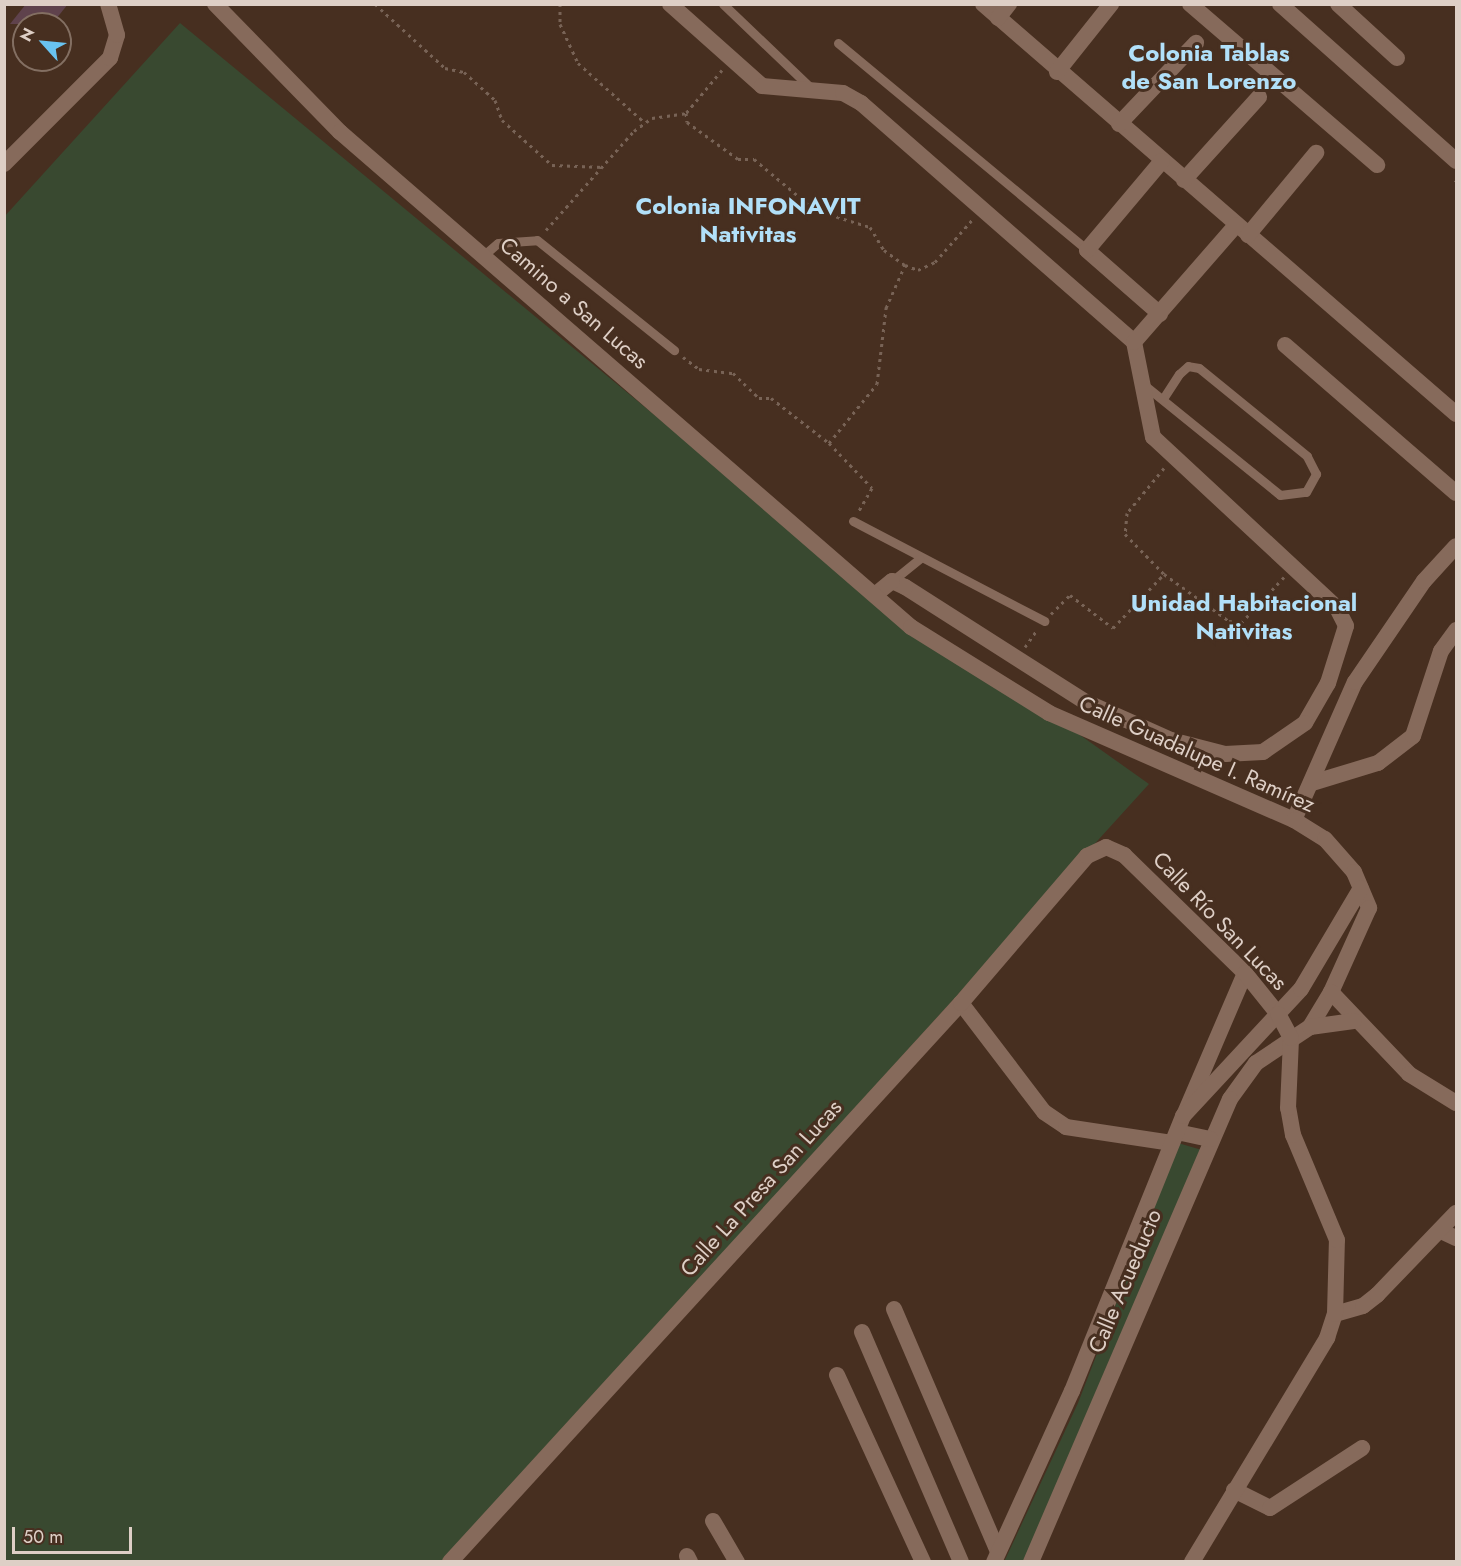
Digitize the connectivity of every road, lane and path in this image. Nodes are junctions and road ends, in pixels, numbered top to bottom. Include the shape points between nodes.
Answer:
1 (108, 4) edge
2 (215, 4) edge
3 (375, 4) edge
4 (560, 4) edge
5 (670, 4) edge
6 (723, 4) edge
7 (983, 4) edge
8 (1009, 4) edge
9 (1111, 4) edge
10 (1190, 4) edge
11 (1280, 4) edge
12 (1338, 4) edge
13 (998, 18) junction
14 (838, 43) dead end
15 (1196, 43) dead end
16 (1397, 58) dead end
17 (731, 60) junction
18 (1058, 72) junction
19 (812, 89) junction
20 (1259, 97) dead end
21 (687, 113) junction
22 (645, 123) junction
23 (1119, 124) junction
24 (1316, 153) dead end
25 (1162, 161) junction
26 (1456, 161) edge
27 (4, 164) edge
28 (1377, 165) dead end
29 (603, 167) junction
30 (1184, 180) junction
31 (983, 206) junction
32 (1242, 230) junction
33 (537, 240) junction
34 (1087, 250) junction
35 (484, 255) junction
36 (905, 265) junction
37 (1160, 314) junction
38 (1134, 342) junction
39 (1285, 345) dead end
40 (674, 350) joint
41 (1141, 383) junction
42 (1163, 399) junction
43 (1456, 414) edge
44 (829, 443) junction
45 (1173, 456) junction
46 (1456, 493) edge
47 (853, 521) joint
48 (1456, 546) edge
49 (919, 559) junction
50 (1293, 567) junction
51 (1164, 574) junction
52 (892, 581) junction
53 (875, 595) junction
54 (1044, 621) joint
55 (911, 627) joint
56 (1456, 630) edge
57 (1312, 783) junction
58 (1294, 820) junction
59 (1106, 847) joint
60 (1361, 888) junction
61 (1323, 951) junction
62 (1344, 964) junction
63 (1245, 973) junction
64 (1331, 992) junction
65 (962, 1003) junction
66 (1278, 1014) junction
67 (1354, 1021) junction
68 (1310, 1026) junction
69 (1291, 1038) junction
70 (1456, 1103) edge
71 (1177, 1130) junction
72 (1210, 1138) junction
73 (1456, 1213) edge
74 (1449, 1235) edge
75 (894, 1309) dead end
76 (1335, 1314) junction
77 (862, 1332) dead end
78 (837, 1375) dead end
79 (1362, 1448) dead end
80 (1234, 1490) junction
81 (713, 1521) dead end
82 (996, 1557) edge
83 (450, 1562) edge
84 (737, 1562) edge
85 (923, 1562) edge
86 (961, 1562) edge
87 (1030, 1562) edge
88 (1192, 1562) edge

1 - 27 street via 117,35 110,58
2 - 35 street, Camino a San Lucas via 340,132
3 - 29 path via 445,68 464,72 495,100 502,120 552,165
4 - 22 path via 560,24 578,63
5 - 17 street
6 - 19 lane
7 - 13 street
8 - 13 street
9 - 18 street
10 - 28 street
11 - 26 street
12 - 16 street
13 - 18 street
14 - 34 lane
15 - 23 street
17 - 19 street via 762,86
17 - 21 path
18 - 23 street
19 - 31 street via 843,93 861,103
20 - 30 street
21 - 22 path
21 - 36 path via 687,122 738,159 754,159 815,210 870,227 884,250
22 - 29 path
23 - 25 street
24 - 32 street
25 - 30 street
25 - 34 street
29 - 33 path
30 - 32 street
31 - 36 path via 935,262 918,270
31 - 38 street
32 - 37 street
32 - 43 street
33 - 35 lane via 498,243
33 - 40 lane
34 - 37 street
35 - 53 street, Camino a San Lucas
36 - 44 path via 886,308 877,384
37 - 38 street
38 - 41 street
39 - 46 street
40 - 44 path via 699,369 733,373 759,398 771,398
41 - 42 lane
41 - 45 street via 1153,437
42 - 42 lane via 1183,370 1199,368 1307,456 1316,474 1306,492 1280,495
44 - 47 path via 872,488
45 - 50 street
45 - 51 path via 1127,513 1125,534
47 - 49 lane
48 - 57 street via 1425,581 1354,682 1320,751
49 - 52 lane
49 - 54 lane
50 - 51 path via 1241,623 1229,621
50 - 52 street via 1337,608 1346,626 1305,723 1275,747 1246,754 1225,754 1171,740 1084,701
51 - 54 path via 1113,628 1070,595
52 - 53 street
53 - 55 street, Camino a San Lucas
55 - 58 street, Calle Guadalupe I. Ramírez via 1049,713
56 - 57 street via 1441,651 1413,736 1378,763
57 - 58 street
58 - 60 street, Calle Guadalupe I. Ramírez via 1325,839
59 - 63 street, Calle Río San Lucas via 1124,855
59 - 65 street, Calle La Presa San Lucas via 1088,856
60 - 61 street, Calle Acueducto
60 - 62 street, Calle Guadalupe I. Ramírez via 1369,908
61 - 62 street
61 - 66 street, Calle Acueducto
62 - 64 street, Calle Guadalupe I. Ramírez
63 - 66 street, Calle Río San Lucas
63 - 71 street, Calle Acueducto
64 - 67 street
64 - 68 street, Calle Guadalupe I. Ramírez
65 - 71 street via 1044,1112 1066,1127
65 - 83 street, Calle La Presa San Lucas
66 - 69 street, Calle Río San Lucas
66 - 71 street, Calle Acueducto
67 - 68 street
67 - 70 street via 1409,1074
68 - 69 street, Calle Guadalupe I. Ramírez
69 - 72 street, Calle Acueducto via 1241,1079
69 - 76 street via 1288,1108 1293,1135 1337,1240
71 - 72 street
71 - 82 street, Calle Acueducto via 1067,1401
72 - 87 street, Calle Acueducto
73 - 74 street
74 - 76 street via 1364,1306
75 - 82 street
76 - 80 street via 1327,1338
77 - 86 street
78 - 85 street
79 - 80 street via 1270,1509
80 - 88 street
81 - 84 street

